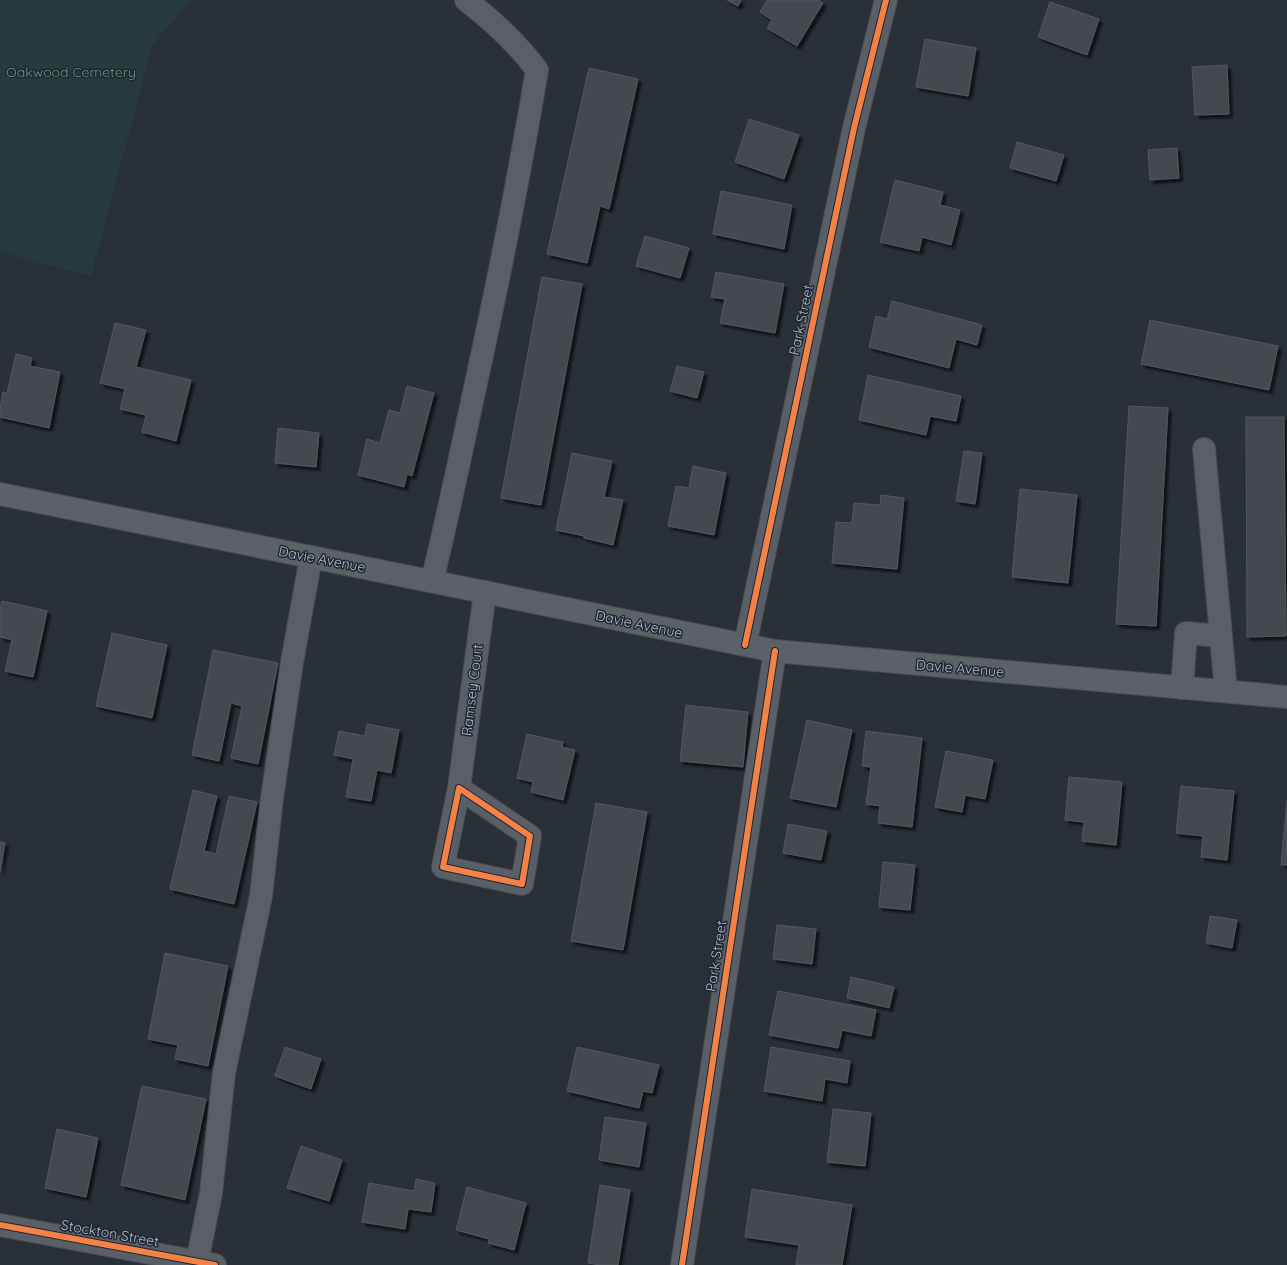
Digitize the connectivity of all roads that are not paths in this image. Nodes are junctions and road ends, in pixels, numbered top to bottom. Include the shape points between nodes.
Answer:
1 (466, 0) edge
2 (886, 0) edge
3 (1204, 449) dead end
4 (0, 494) edge
5 (311, 557) junction
6 (432, 581) junction
7 (485, 592) junction
8 (1220, 636) junction
9 (744, 645) junction
10 (775, 651) junction
11 (1182, 688) junction
12 (1226, 692) junction
13 (1287, 697) edge
14 (460, 788) junction
15 (0, 1225) edge
16 (130, 1257) edge
17 (206, 1263) edge
18 (682, 1265) edge

1 - 6 street via 492,20 526,54 537,70 506,244
2 - 9 street, Park Street via 852,136
3 - 8 street
4 - 5 main road, Davie Avenue
5 - 6 main road, Davie Avenue
5 - 17 street via 272,798 262,896 224,1073
6 - 7 main road, Davie Avenue
7 - 9 main road, Davie Avenue
7 - 14 street, Ramsey Court
8 - 11 street via 1186,633
8 - 12 street
9 - 10 main road, Davie Avenue
10 - 11 main road, Davie Avenue
10 - 18 street, Park Street
11 - 12 main road, Davie Avenue
12 - 13 main road, Davie Avenue
14 - 14 street, Ramsey Court via 443,867 522,884 530,836
15 - 16 street, Stockton Street
16 - 17 street, Stockton Street

